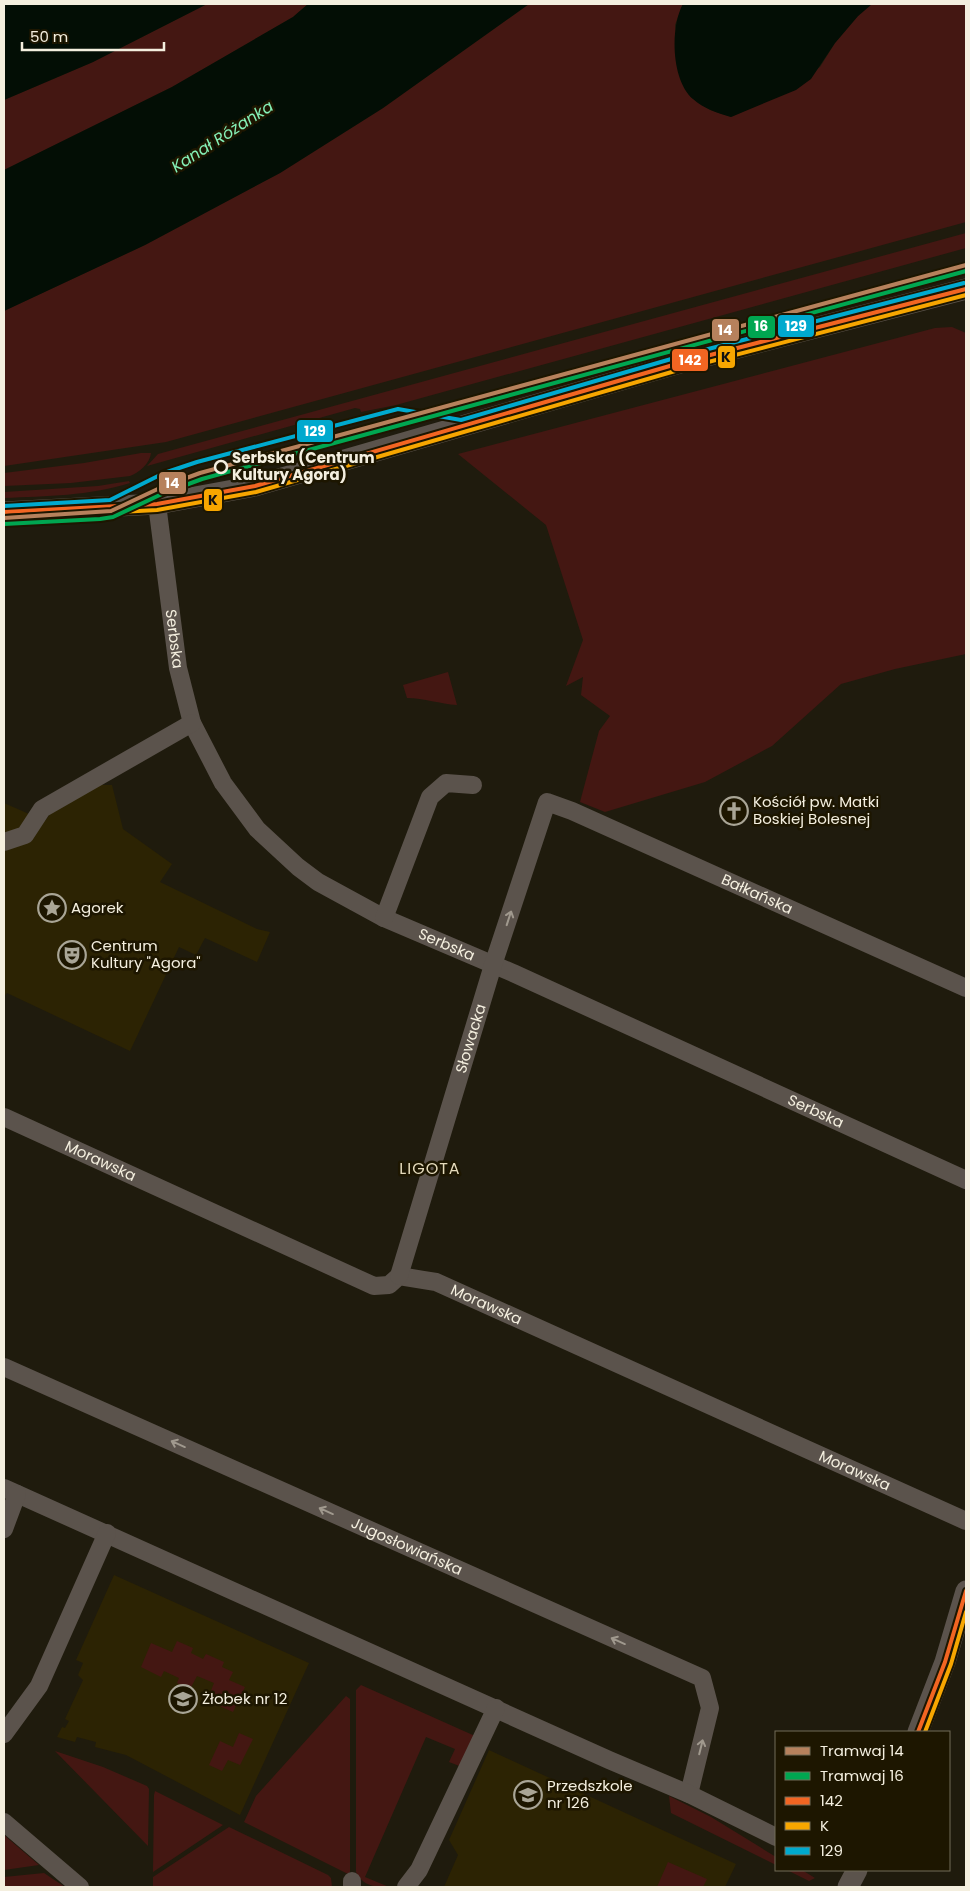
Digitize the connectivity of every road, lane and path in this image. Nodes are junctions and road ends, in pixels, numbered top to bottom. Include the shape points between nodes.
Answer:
1 (966, 289) edge
2 (945, 295) junction
3 (966, 306) edge
4 (156, 504) junction
5 (4, 512) edge
6 (192, 724) junction
7 (473, 785) dead end
8 (547, 802) joint
9 (4, 842) edge
10 (384, 918) junction
11 (494, 965) junction
12 (966, 988) edge
13 (4, 1116) edge
14 (966, 1180) edge
15 (399, 1276) junction
16 (4, 1367) edge
17 (11, 1491) edge
18 (966, 1521) edge
19 (4, 1529) edge
20 (107, 1534) junction
21 (966, 1591) edge
22 (496, 1708) junction
23 (5, 1731) edge
24 (918, 1731) edge
25 (689, 1794) junction
26 (4, 1822) edge
27 (775, 1837) edge
28 (80, 1887) edge
29 (406, 1887) edge

1 - 2 street
2 - 3 street
2 - 4 street via 687,360 255,486
4 - 5 street
4 - 6 street, Serbska via 178,668
6 - 9 street via 42,810 25,835
6 - 10 street, Serbska via 223,783 257,829 318,882
7 - 10 street via 446,783 430,797
11 -> 8 street, Słowacka
8 - 12 street, Bałkańska
10 - 11 street, Serbska
11 - 14 street, Serbska
11 - 15 street, Słowacka
13 - 15 street, Morawska via 374,1286 389,1285
15 - 18 street, Morawska via 436,1282
25 -> 16 street, Jugosłowiańska via 710,1708 702,1678
17 - 19 street
17 - 20 street
20 - 22 street
20 - 23 street via 39,1686
21 - 24 street via 945,1662
22 - 25 street
22 - 29 street via 419,1870
25 - 27 street
26 - 28 street

